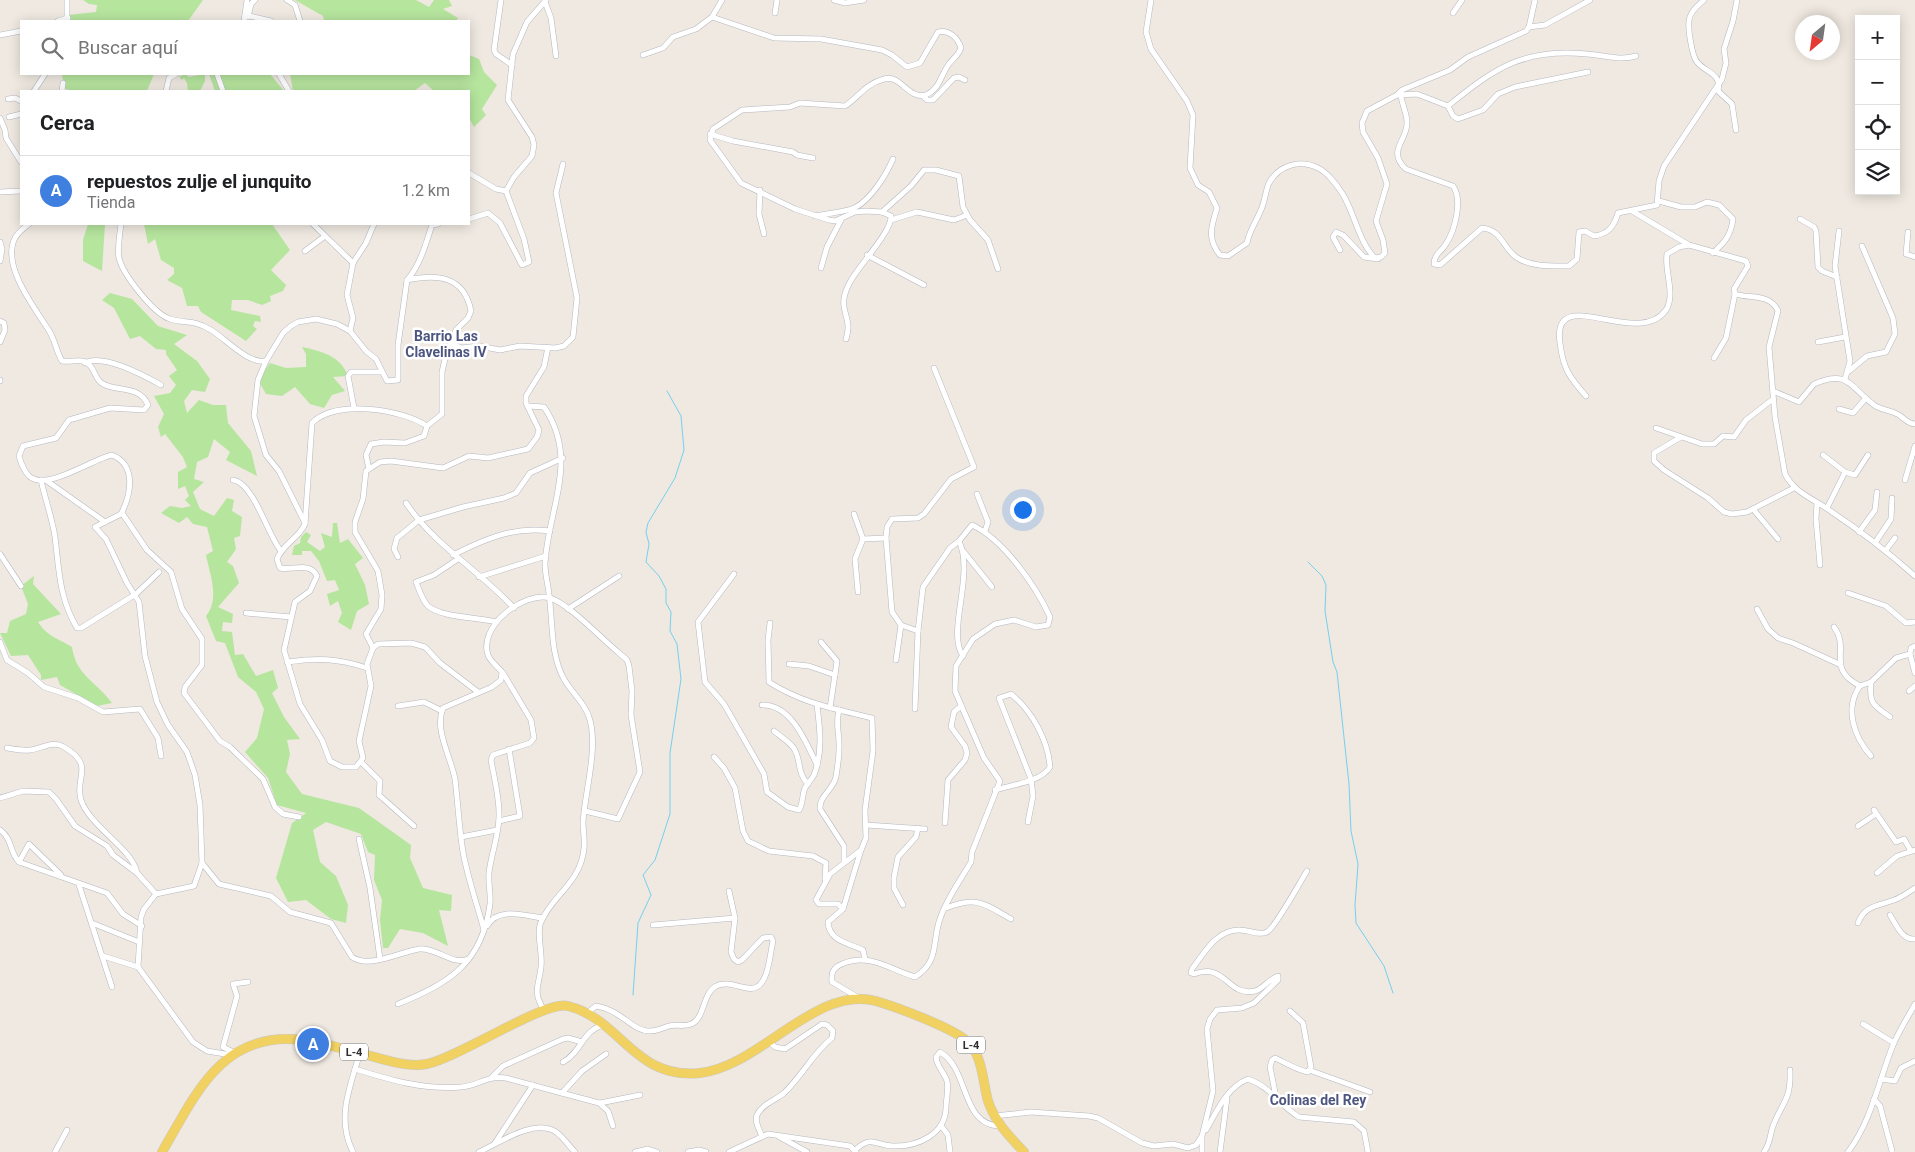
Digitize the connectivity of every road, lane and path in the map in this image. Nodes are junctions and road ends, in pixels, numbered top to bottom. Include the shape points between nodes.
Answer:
1 (67, 0) edge
2 (247, 0) edge
3 (256, 0) edge
4 (287, 0) edge
5 (501, 0) edge
6 (722, 0) edge
7 (778, 0) edge
8 (834, 0) edge
9 (864, 0) edge
10 (1151, 0) edge
11 (1535, 0) edge
12 (1590, 0) edge
13 (1704, 0) edge
14 (1737, 0) edge
15 (545, 1) edge
16 (1459, 2) edge
17 (775, 13) dead end
18 (1453, 14) dead end
19 (712, 17) junction
20 (246, 18) edge
21 (68, 20) edge
22 (263, 20) edge
23 (300, 20) edge
24 (1530, 27) junction
25 (20, 31) edge
26 (0, 35) edge
27 (643, 55) dead end
28 (556, 56) dead end
29 (1636, 56) dead end
30 (512, 65) junction
31 (1588, 72) dead end
32 (44, 75) edge
33 (174, 75) edge
34 (217, 75) edge
35 (280, 75) edge
36 (965, 80) dead end
37 (63, 83) dead end
38 (1720, 83) junction
39 (35, 90) edge
40 (62, 90) edge
41 (166, 90) edge
42 (224, 90) edge
43 (288, 90) edge
44 (923, 96) junction
45 (1399, 96) junction
46 (8, 99) dead end
47 (20, 100) edge
48 (1448, 106) junction
49 (20, 114) edge
50 (9, 117) dead end
51 (0, 118) edge
52 (1736, 130) dead end
53 (710, 134) junction
54 (813, 158) dead end
55 (893, 159) dead end
56 (20, 160) edge
57 (563, 164) dead end
58 (470, 174) edge
59 (760, 190) junction
60 (20, 191) edge
61 (506, 191) junction
62 (0, 192) edge
63 (1659, 201) junction
64 (1632, 211) junction
65 (828, 212) junction
66 (882, 212) junction
67 (967, 215) junction
68 (815, 216) junction
69 (842, 217) junction
70 (470, 219) edge
71 (1800, 219) dead end
72 (829, 220) junction
73 (891, 220) junction
74 (28, 225) edge
75 (121, 225) edge
76 (314, 225) edge
77 (374, 225) edge
78 (432, 225) edge
79 (1839, 231) dead end
80 (1908, 232) dead end
81 (764, 234) dead end
82 (324, 236) junction
83 (0, 242) edge
84 (1689, 245) junction
85 (1862, 246) dead end
86 (1340, 250) dead end
87 (305, 251) dead end
88 (1714, 253) junction
89 (867, 255) junction
90 (1380, 257) junction
91 (1915, 257) edge
92 (0, 261) edge
93 (353, 263) junction
94 (821, 268) dead end
95 (998, 269) dead end
96 (1837, 277) junction
97 (407, 280) junction
98 (924, 285) dead end
99 (1735, 294) junction
100 (0, 321) edge
101 (350, 330) junction
102 (1845, 337) junction
103 (846, 338) dead end
104 (0, 342) edge
105 (1818, 342) dead end
106 (452, 344) junction
107 (548, 347) junction
108 (1714, 358) dead end
109 (266, 361) junction
110 (85, 362) junction
111 (934, 368) dead end
112 (1849, 371) junction
113 (380, 372) junction
114 (1845, 379) junction
115 (161, 385) dead end
116 (1773, 391) junction
117 (1586, 396) dead end
118 (1866, 398) junction
119 (1773, 399) junction
120 (528, 406) junction
121 (354, 408) junction
122 (1839, 409) dead end
123 (1915, 424) edge
124 (427, 426) junction
125 (1656, 428) dead end
126 (1681, 437) junction
127 (1915, 446) edge
128 (1823, 455) dead end
129 (1868, 455) dead end
130 (563, 458) junction
131 (369, 469) junction
132 (1845, 472) junction
133 (41, 480) junction
134 (233, 480) dead end
135 (1905, 480) dead end
136 (47, 481) junction
137 (1794, 488) junction
138 (1877, 492) dead end
139 (977, 494) dead end
140 (1892, 498) dead end
141 (406, 503) dead end
142 (1818, 503) junction
143 (1827, 508) junction
144 (1753, 509) junction
145 (122, 512) junction
146 (854, 514) dead end
147 (419, 520) junction
148 (105, 522) junction
149 (305, 524) junction
150 (550, 531) junction
151 (985, 531) junction
152 (1859, 532) junction
153 (886, 538) junction
154 (1895, 538) dead end
155 (863, 539) junction
156 (1778, 539) dead end
157 (959, 541) junction
158 (1875, 543) junction
159 (1886, 550) junction
160 (281, 551) junction
161 (964, 551) junction
162 (0, 554) edge
163 (453, 555) junction
164 (546, 556) junction
165 (398, 557) dead end
166 (458, 559) junction
167 (1820, 565) dead end
168 (159, 572) dead end
169 (734, 574) dead end
170 (619, 576) dead end
171 (1915, 576) edge
172 (479, 577) junction
173 (21, 586) dead end
174 (992, 587) dead end
175 (858, 592) dead end
176 (1848, 593) dead end
177 (136, 594) junction
178 (550, 598) junction
179 (514, 608) junction
180 (568, 609) junction
181 (1757, 609) dead end
182 (246, 614) dead end
183 (291, 617) junction
184 (496, 622) junction
185 (1915, 622) edge
186 (770, 623) dead end
187 (901, 625) junction
188 (1834, 627) dead end
189 (918, 631) junction
190 (0, 642) edge
191 (821, 642) dead end
192 (1915, 646) edge
193 (373, 648) junction
194 (1910, 654) junction
195 (963, 656) junction
196 (896, 660) dead end
197 (287, 662) junction
198 (789, 664) dead end
199 (1839, 664) junction
200 (367, 668) junction
201 (502, 672) junction
202 (1915, 673) edge
203 (835, 675) junction
204 (1871, 682) junction
205 (1860, 686) junction
206 (1915, 686) edge
207 (1909, 691) dead end
208 (478, 692) junction
209 (762, 705) dead end
210 (817, 705) junction
211 (398, 706) dead end
212 (961, 706) junction
213 (830, 708) junction
214 (839, 710) junction
215 (915, 710) dead end
216 (442, 711) junction
217 (1890, 717) dead end
218 (774, 731) dead end
219 (7, 748) dead end
220 (509, 749) junction
221 (161, 756) dead end
222 (1871, 756) dead end
223 (714, 757) dead end
224 (362, 763) junction
225 (817, 765) junction
226 (1031, 779) junction
227 (808, 784) junction
228 (996, 790) junction
229 (0, 798) edge
230 (585, 811) junction
231 (299, 817) dead end
232 (499, 821) junction
233 (1028, 822) dead end
234 (945, 823) dead end
235 (866, 825) junction
236 (414, 826) dead end
237 (1858, 826) dead end
238 (918, 828) junction
239 (925, 829) dead end
240 (0, 830) edge
241 (497, 830) junction
242 (461, 837) junction
243 (359, 839) dead end
244 (862, 850) junction
245 (1913, 851) edge
246 (19, 862) junction
247 (844, 862) junction
248 (202, 863) junction
249 (1307, 871) dead end
250 (137, 873) junction
251 (1877, 873) dead end
252 (64, 878) junction
253 (825, 882) junction
254 (79, 884) junction
255 (1915, 888) edge
256 (729, 892) dead end
257 (156, 894) junction
258 (903, 905) dead end
259 (945, 908) junction
260 (843, 909) junction
261 (1890, 915) dead end
262 (543, 918) junction
263 (735, 918) junction
264 (1011, 919) dead end
265 (92, 923) junction
266 (1858, 923) dead end
267 (653, 925) dead end
268 (142, 926) junction
269 (484, 930) junction
270 (1915, 940) edge
271 (139, 942) junction
272 (102, 956) junction
273 (380, 959) junction
274 (468, 959) junction
275 (866, 959) junction
276 (138, 967) junction
277 (248, 982) dead end
278 (112, 987) dead end
279 (860, 998) junction
280 (398, 1004) dead end
281 (1915, 1004) edge
282 (544, 1010) junction
283 (1290, 1011) dead end
284 (587, 1013) junction
285 (1863, 1024) dead end
286 (604, 1025) junction
287 (582, 1042) junction
288 (769, 1042) junction
289 (1894, 1043) junction
290 (360, 1053) junction
291 (233, 1054) junction
292 (606, 1054) dead end
293 (1915, 1061) edge
294 (563, 1062) dead end
295 (355, 1069) junction
296 (1309, 1070) junction
297 (1790, 1070) dead end
298 (492, 1077) junction
299 (1881, 1078) junction
300 (533, 1085) junction
301 (1370, 1092) dead end
302 (562, 1093) junction
303 (1228, 1094) junction
304 (640, 1095) dead end
305 (1276, 1098) junction
306 (1874, 1099) junction
307 (599, 1104) junction
308 (994, 1116) junction
309 (613, 1126) dead end
310 (1001, 1126) junction
311 (942, 1127) junction
312 (67, 1130) dead end
313 (773, 1134) junction
314 (1202, 1136) junction
315 (762, 1137) junction
316 (495, 1144) junction
317 (892, 1146) junction
318 (856, 1151) edge
319 (1892, 1151) edge
320 (56, 1152) edge
321 (162, 1152) edge
322 (353, 1152) edge
323 (479, 1152) edge
324 (575, 1152) edge
325 (635, 1152) edge
326 (657, 1152) edge
327 (688, 1152) edge
328 (706, 1152) edge
329 (729, 1152) edge
330 (806, 1152) edge
331 (886, 1152) edge
332 (950, 1152) edge
333 (1024, 1152) edge
334 (1202, 1152) edge
335 (1220, 1152) edge
336 (1368, 1152) edge
337 (1764, 1152) edge
338 (1848, 1152) edge

1 - 21 street
2 - 20 street
3 - 20 street
4 - 23 street via 294,5
5 - 30 street via 494,50
6 - 19 street
7 - 17 street
8 - 9 street via 845,4
10 - 90 street via 1146,32 1151,49 1193,114 1190,168 1198,185 1209,192 1216,208 1209,232 1220,255 1228,256 1246,244 1276,173 1282,167 1306,164 1320,168 1342,192 1371,254 1375,258
11 - 24 street
12 - 24 street via 1545,25
13 - 38 street via 1688,20 1691,51 1697,63
14 - 38 street via 1724,49 1726,63
15 - 28 street via 551,18
15 - 30 street via 521,32
16 - 18 street
19 - 27 street via 696,29 674,37 663,48
19 - 44 street via 774,38 821,39 882,50 906,67 920,63 938,32 947,32 959,42 960,52 946,68 939,84
20 - 22 street
24 - 45 street via 1468,57 1450,70 1402,90
25 - 26 street
29 - 48 street via 1624,60 1586,54 1532,55 1487,75
30 - 61 street via 508,100 534,145 532,156
31 - 48 street via 1516,87 1498,94 1484,110 1458,119
32 - 39 street
33 - 41 street via 169,78
34 - 42 street
35 - 43 street
36 - 44 street via 954,78 933,100
37 - 40 street
38 - 52 street via 1718,91 1732,104
38 - 63 street via 1664,166 1659,181
44 - 53 street via 914,94 893,78 886,78 860,90 845,106 800,103 790,107 742,110
45 - 48 street via 1418,94
45 - 64 street via 1408,123 1399,145 1401,165 1453,186 1458,193 1452,232 1436,256 1436,266 1460,250 1482,228 1499,234 1514,256 1525,262 1569,266 1577,259 1579,232 1586,231 1594,236 1604,234 1612,228 1618,214
45 - 90 street via 1367,111 1362,124 1362,132 1378,158 1387,184 1376,221 1385,253
46 - 47 street
49 - 50 street
51 - 56 street via 6,138
53 - 54 street
53 - 59 street via 710,140 731,172 747,187
55 - 65 street via 863,202 854,208
57 - 107 street via 556,193 573,269 578,311 569,342 564,346
58 - 61 street via 496,189
59 - 68 street
59 - 81 street via 760,221
60 - 62 street
61 - 70 street via 529,262 522,264 500,223 488,213
63 - 64 street via 1653,208
63 - 88 street via 1681,207 1695,207 1707,202 1719,205 1733,219 1732,232
64 - 84 street
65 - 68 street
65 - 72 street
66 - 67 street via 924,170 936,170 959,176 960,195
66 - 69 street via 855,212
66 - 73 street via 888,213
67 - 73 street via 954,220 917,212
67 - 95 street via 988,240
68 - 72 street
69 - 72 street
69 - 94 street
71 - 96 street via 1816,231 1818,267
73 - 89 street
74 - 110 street via 16,236 13,244 15,273 38,318 48,329 62,361
75 - 109 street via 118,257 138,292 168,319 201,324 252,361
76 - 82 street
77 - 93 street
78 - 97 street via 422,254
79 - 96 street via 1835,254
80 - 91 street via 1906,254
82 - 87 street
82 - 93 street
83 - 92 street
84 - 88 street
84 - 117 street via 1667,254 1670,300 1667,309 1656,320 1619,323 1579,314 1569,316 1561,325 1558,335 1562,364
85 - 112 street via 1893,318 1895,334 1886,352 1867,356
86 - 90 street via 1333,238 1336,232 1364,257 1370,260
88 - 99 street via 1746,261 1747,271 1734,289
89 - 98 street
89 - 103 street via 843,297 850,325
93 - 101 street via 348,295 352,318
96 - 102 street
97 - 106 street via 436,276 455,284 464,295 471,311 456,330
97 - 113 street via 398,345 398,380 387,381
99 - 108 street via 1726,338
99 - 116 street via 1767,299 1778,311 1769,347
100 - 104 street via 4,323 5,330
101 - 109 street via 316,320 298,322 284,333
101 - 113 street via 380,364
102 - 105 street
102 - 112 street
106 - 107 street via 461,348 480,346 500,350 520,346
106 - 124 street via 442,372 442,414
107 - 120 street via 544,367 526,396
109 - 149 street via 258,380 254,416 266,455 279,471
110 - 115 street via 91,360 128,368
110 - 133 street via 91,365 100,382 137,393 148,405 144,410 110,408 76,417 69,420 56,438 23,446 19,456 23,467 29,476
111 - 153 street via 974,467 951,479 918,518 892,519 886,527
112 - 114 street
113 - 121 street via 351,372 348,376
114 - 116 street via 1814,384 1799,402
114 - 118 street
116 - 119 street
118 - 122 street via 1853,413
118 - 123 street via 1875,406 1895,412 1910,424
119 - 126 street via 1746,420 1734,437 1722,436 1708,445
119 - 137 street via 1785,474
120 - 130 street via 544,407 560,439
120 - 131 street via 539,430 528,449 494,458 469,456 442,468 380,462
121 - 124 street via 382,411
121 - 149 street via 329,413 312,423
124 - 131 street via 424,436 412,442 371,444 366,455
125 - 126 street
126 - 144 street via 1654,453 1658,466 1724,512 1732,514
127 - 135 street
128 - 132 street
129 - 132 street via 1858,473
130 - 147 street via 530,473 516,492 504,498
130 - 150 street
131 - 193 street via 355,532 373,559 380,582 381,609 366,634
132 - 143 street
133 - 136 street
133 - 177 street via 55,537 57,569 76,628
134 - 160 street via 240,481 246,488
136 - 145 street via 108,456 119,457 130,482
136 - 148 street
137 - 142 street
137 - 144 street
138 - 152 street via 1875,510
139 - 151 street via 988,522
140 - 158 street via 1891,519
141 - 147 street
142 - 143 street
142 - 167 street via 1816,519
143 - 152 street
144 - 156 street
145 - 148 street
145 - 231 street via 147,550 170,572 182,609 202,639 202,665 184,693 220,741 263,779 275,807 283,814
146 - 155 street
147 - 163 street
147 - 165 street via 397,538 394,549
148 - 177 street via 95,528 106,539 127,584
149 - 160 street
150 - 163 street via 516,530
150 - 164 street
151 - 157 street via 972,526
151 - 195 street via 1015,562 1050,617 1048,625 1036,627 1014,620 995,624 973,639
152 - 158 street
153 - 155 street
153 - 187 street via 892,612
154 - 159 street
155 - 175 street via 855,559
157 - 161 street
157 - 189 street via 950,548 923,587
158 - 159 street
159 - 171 street
160 - 183 street via 277,559 280,568 304,567 317,576 310,591 295,602
161 - 174 street
161 - 195 street via 958,649
162 - 173 street
163 - 166 street
164 - 172 street
164 - 178 street
166 - 172 street
166 - 184 street via 434,575 416,582 423,598 438,611
168 - 177 street
169 - 227 street via 698,622 705,682 724,704 756,759 764,774 767,792 788,807 799,810
170 - 180 street
172 - 179 street
176 - 185 street via 1886,606 1906,623
177 - 248 street via 145,656 157,702 187,752 195,775 200,805
178 - 179 street via 531,600
178 - 180 street
178 - 230 street via 558,665 563,679 590,717 591,762
179 - 184 street
180 - 230 street via 627,660 640,772 618,819
181 - 199 street via 1768,629 1778,638
182 - 183 street
183 - 197 street via 284,650
184 - 201 street via 486,648 488,656
186 - 210 street via 769,682
187 - 189 street
187 - 196 street
188 - 199 street via 1840,639
189 - 215 street
190 - 221 street via 7,660 44,687 78,698 103,712 140,709 158,738
191 - 203 street via 838,661
192 - 194 street
193 - 200 street
193 - 208 street via 378,644 402,642 425,647 449,671
194 - 202 street
194 - 204 street via 1892,661
195 - 212 street via 956,666 955,690
197 - 200 street via 333,659
197 - 224 street via 300,704 322,740 330,761 342,767
198 - 203 street via 810,666
199 - 205 street via 1844,676
200 - 224 street via 370,686 359,741
201 - 208 street via 498,684
201 - 220 street via 516,691 534,733 530,743
203 - 213 street
204 - 205 street
204 - 217 street via 1872,703
205 - 222 street via 1854,694 1852,723
206 - 207 street
208 - 216 street
209 - 225 street via 773,705 787,715
210 - 213 street
210 - 225 street via 821,735
211 - 216 street via 424,702
212 - 228 street via 984,758 1000,781
212 - 234 street via 954,712 951,727 967,753 948,780
213 - 214 street
214 - 235 street via 872,718 873,751
214 - 247 street via 835,778 821,800 820,809 844,846
216 - 242 street via 441,728 454,778
218 - 227 street via 793,747 800,774
219 - 250 street via 31,750 44,745 60,745 74,756 84,771 81,800 102,830 135,864
220 - 232 street via 493,755 491,760
220 - 232 street via 520,816
223 - 253 street via 735,788 748,841 769,851 813,856 826,863
224 - 236 street via 380,780 379,795
225 - 227 street
226 - 226 street via 1047,772 1050,767 1049,751 1021,702 1006,694 999,698
226 - 228 street
226 - 233 street via 1033,796
228 - 259 street via 971,862
229 - 250 street via 23,792 49,792 75,826 98,839
230 - 262 street via 582,861 570,884
232 - 241 street
235 - 238 street
235 - 244 street
237 - 245 street via 1875,812 1896,842 1904,839
238 - 239 street
238 - 258 street via 916,837 898,857 894,877 894,888
240 - 246 street via 10,839 14,857
241 - 242 street
241 - 269 street
242 - 269 street via 469,882
243 - 273 street
244 - 247 street
244 - 260 street
245 - 251 street via 1897,856
246 - 252 street
246 - 252 street via 29,844
247 - 253 street
248 - 257 street via 194,886
248 - 273 street via 219,884 271,896 290,912 331,923 357,960
249 - 314 street via 1267,932 1239,930 1226,933 1213,941 1192,970 1194,974 1204,970 1216,972 1238,990 1248,992 1257,991 1278,976 1278,980 1254,1003 1242,1008 1217,1010 1210,1019 1207,1029 1213,1091
250 - 257 street
252 - 254 street
253 - 260 street via 816,900 819,904 838,904
254 - 265 street
254 - 268 street via 106,893 123,914
255 - 266 street via 1862,913
256 - 263 street
257 - 268 street via 144,908
259 - 264 street via 964,901 977,902
259 - 275 street via 936,928 931,961 920,974 915,977
260 - 275 street via 828,922 829,928 833,936 863,950
261 - 270 street via 1903,936
262 - 269 street via 497,915
262 - 282 street via 539,932 542,962 536,984 538,1000
263 - 267 street
263 - 284 street via 731,952 738,962 763,938 771,937 773,941 764,978 757,987 750,989 722,984 713,987 696,1021 659,1030 641,1030 607,1007 596,1006
265 - 271 street
265 - 272 street
268 - 271 street
269 - 274 street via 477,948
271 - 276 street
272 - 276 street
272 - 278 street
273 - 274 street via 423,949 458,960
274 - 280 street via 436,988
275 - 279 street via 848,961 835,967 831,974 832,982
276 - 291 street via 193,1042 207,1051
277 - 291 street via 233,984 237,996 223,1047
279 - 288 main road, L-4 via 823,1008
279 - 308 main road, L-4 via 876,1001 956,1032 971,1045 979,1061
281 - 289 street
282 - 284 main road, L-4 via 564,1005
282 - 290 main road, L-4 via 449,1057 426,1064 406,1064
283 - 296 street via 1303,1023
284 - 286 main road, L-4
285 - 289 street
286 - 287 street via 588,1033
286 - 288 main road, L-4 via 636,1055 675,1072 699,1073 725,1068
287 - 294 street via 578,1052
287 - 298 street via 563,1039 503,1066
288 - 315 street via 785,1049 822,1024 833,1031 832,1038 817,1050 802,1075 758,1113 756,1120
289 - 299 street
290 - 291 main road, L-4 via 303,1040 280,1039 258,1043
290 - 295 street
291 - 321 main road, L-4 via 203,1081
292 - 302 street via 582,1071
293 - 299 street via 1902,1068 1895,1081
295 - 298 street via 415,1086 465,1087
295 - 322 street via 345,1114
296 - 301 street
296 - 305 street via 1303,1071 1275,1058 1272,1060 1270,1067
297 - 337 street via 1789,1094
298 - 300 street
299 - 306 street
300 - 302 street
300 - 316 street
302 - 307 street
303 - 305 street via 1248,1079 1259,1082
303 - 314 street
303 - 335 street
304 - 307 street
305 - 336 street via 1299,1116 1354,1122 1364,1131
306 - 319 street via 1880,1106
306 - 338 street
307 - 309 street via 608,1111
308 - 310 main road, L-4
308 - 314 street via 1031,1112 1089,1116 1154,1146 1173,1144 1188,1148 1196,1145
310 - 311 street via 991,1126 978,1118 955,1067 940,1052 936,1057 937,1064 947,1082 946,1118
310 - 333 main road, L-4
311 - 317 street via 929,1138
311 - 332 street via 948,1134
312 - 320 street
313 - 315 street
313 - 318 street via 850,1146
313 - 330 street
314 - 334 street
315 - 329 street
316 - 323 street
316 - 324 street via 523,1130 550,1129
317 - 318 street via 873,1140 862,1143
317 - 331 street
325 - 326 street via 648,1149
327 - 328 street

